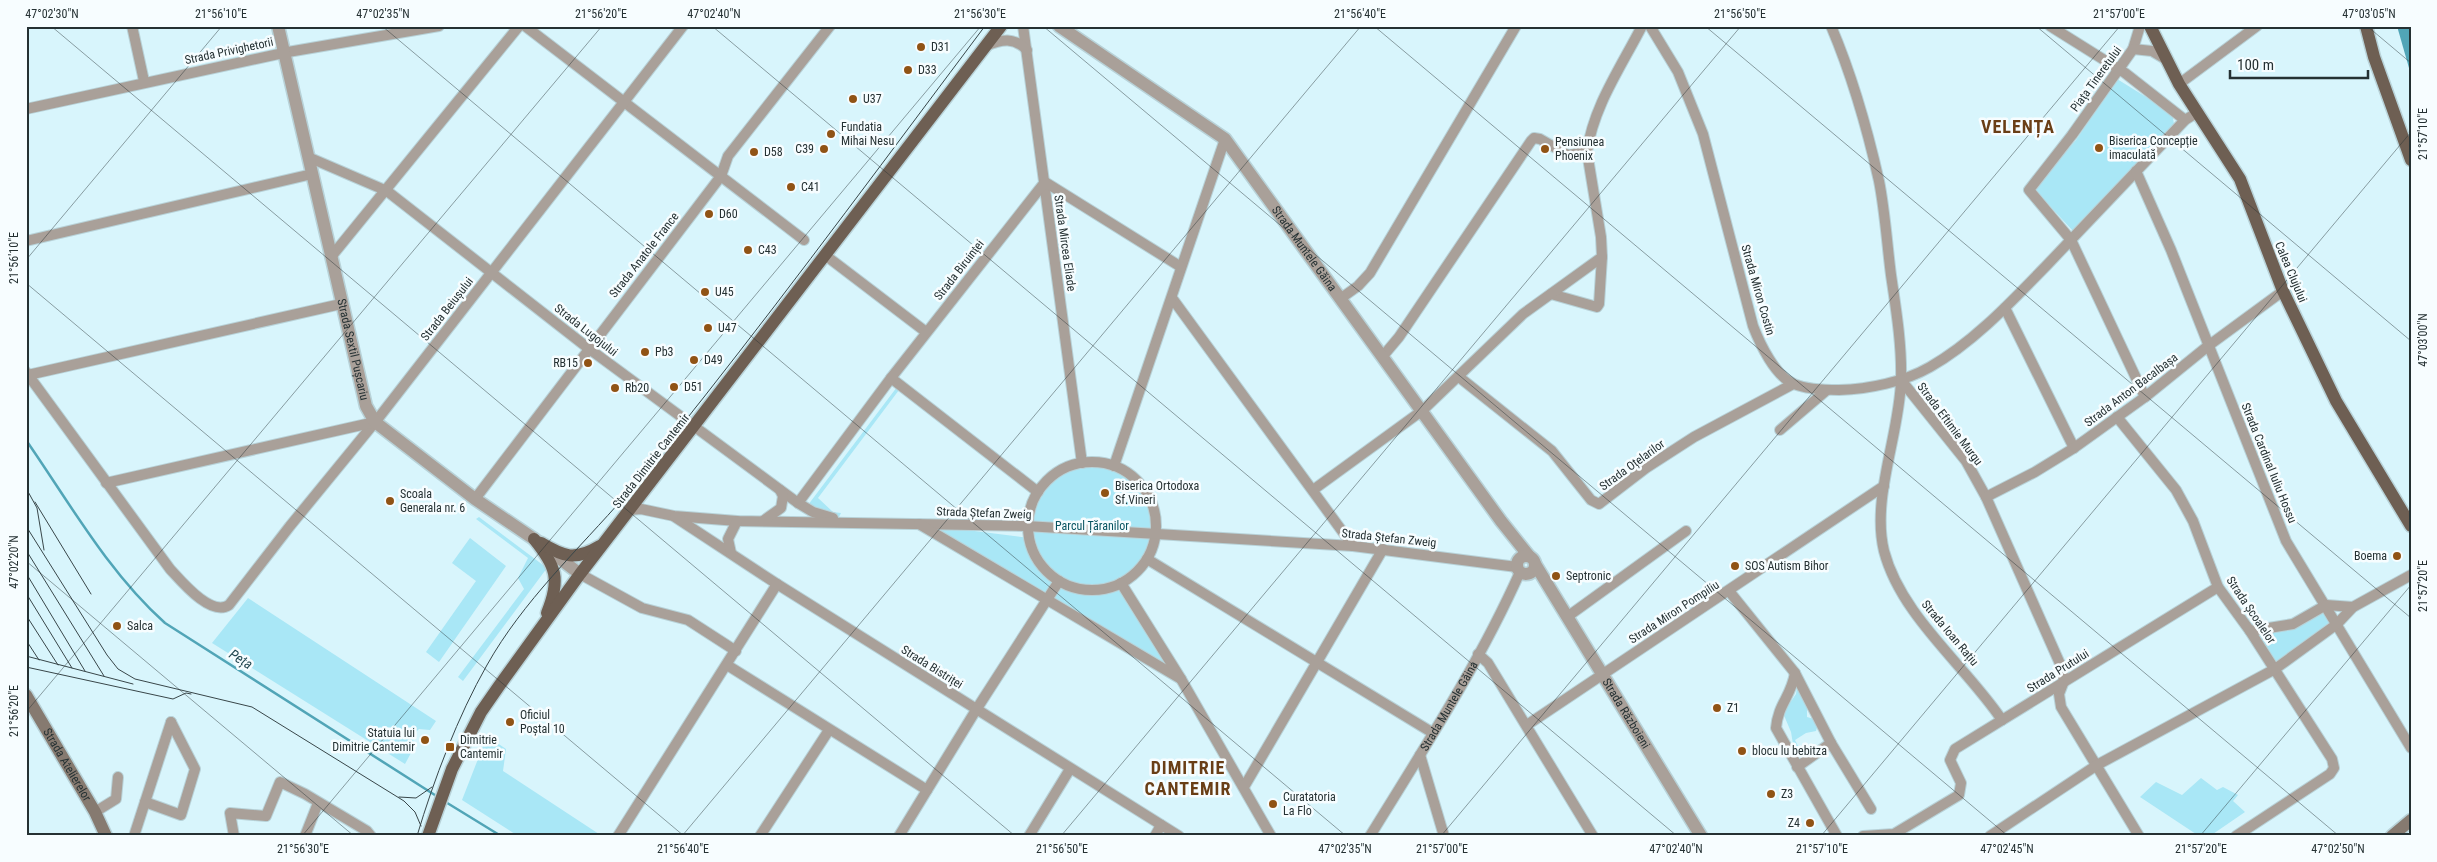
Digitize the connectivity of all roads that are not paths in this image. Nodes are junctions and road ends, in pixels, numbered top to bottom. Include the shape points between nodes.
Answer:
1 (132, 26) edge
2 (278, 26) edge
3 (439, 26) edge
4 (519, 26) edge
5 (525, 26) edge
6 (682, 26) edge
7 (830, 26) edge
8 (1001, 26) edge
9 (1023, 26) edge
10 (1059, 26) edge
11 (1516, 26) edge
12 (1642, 26) edge
13 (1650, 26) edge
14 (1831, 26) edge
15 (2050, 26) edge
16 (2140, 26) edge
17 (2150, 26) edge
18 (2257, 26) edge
19 (2366, 26) edge
20 (986, 46) junction
21 (2133, 49) junction
22 (1027, 50) junction
23 (284, 53) junction
24 (2167, 60) junction
25 (2117, 68) junction
26 (144, 81) junction
27 (2179, 84) junction
28 (624, 103) junction
29 (26, 108) edge
30 (2198, 112) junction
31 (2185, 120) junction
32 (1225, 139) junction
33 (1587, 152) junction
34 (308, 158) junction
35 (2411, 160) edge
36 (2136, 171) junction
37 (312, 174) junction
38 (721, 176) junction
39 (1045, 182) junction
40 (387, 191) junction
41 (804, 240) dead end
42 (2071, 240) junction
43 (26, 241) edge
44 (825, 255) junction
45 (330, 257) junction
46 (1602, 257) junction
47 (1181, 267) junction
48 (492, 272) junction
49 (2283, 290) junction
50 (1551, 294) junction
51 (1172, 298) junction
52 (1340, 299) junction
53 (341, 304) junction
54 (2005, 308) junction
55 (926, 332) junction
56 (2208, 346) junction
57 (588, 348) junction
58 (1383, 356) junction
59 (27, 374) edge
60 (1459, 377) junction
61 (891, 378) junction
62 (1901, 380) junction
63 (1793, 384) junction
64 (1827, 390) junction
65 (2146, 397) junction
66 (1423, 410) junction
67 (2117, 417) junction
68 (375, 422) junction
69 (694, 428) junction
70 (1780, 430) dead end
71 (2074, 448) junction
72 (1082, 463) junction
73 (1114, 466) junction
74 (106, 483) junction
75 (1884, 486) junction
76 (780, 490) junction
77 (1313, 490) junction
78 (1038, 492) junction
79 (1986, 497) junction
80 (475, 499) junction
81 (798, 503) junction
82 (630, 510) junction
83 (674, 516) junction
84 (737, 521) junction
85 (762, 521) junction
86 (1502, 521) junction
87 (848, 522) junction
88 (918, 524) junction
89 (1028, 526) junction
90 (2411, 526) edge
91 (1686, 531) dead end
92 (1156, 534) junction
93 (534, 539) junction
94 (604, 544) junction
95 (1353, 546) junction
96 (1382, 549) junction
97 (731, 553) junction
98 (1147, 559) junction
99 (1532, 560) junction
100 (1520, 569) junction
101 (580, 574) junction
102 (2411, 575) edge
103 (1059, 581) junction
104 (1121, 583) junction
105 (777, 584) junction
106 (2218, 587) junction
107 (1729, 591) junction
108 (1551, 592) junction
109 (1047, 600) junction
110 (2326, 605) junction
111 (2353, 607) junction
112 (1568, 617) junction
113 (2337, 624) junction
114 (542, 626) junction
115 (2250, 631) junction
116 (736, 651) junction
117 (1478, 654) junction
118 (1318, 662) junction
119 (727, 665) junction
120 (2275, 669) junction
121 (1795, 673) junction
122 (1603, 674) junction
123 (1181, 679) junction
124 (2064, 681) junction
125 (26, 695) edge
126 (976, 710) junction
127 (2002, 720) junction
128 (1527, 725) junction
129 (829, 730) junction
130 (1433, 733) junction
131 (1831, 743) junction
132 (2411, 748) edge
133 (1420, 755) junction
134 (2097, 765) junction
135 (1796, 767) junction
136 (1070, 768) junction
137 (118, 777) dead end
138 (1244, 787) junction
139 (926, 790) junction
140 (145, 802) junction
141 (318, 803) junction
142 (1871, 810) dead end
143 (95, 812) junction
144 (2411, 820) edge
145 (1161, 825) junction
146 (106, 836) edge
147 (134, 836) edge
148 (234, 836) edge
149 (305, 836) edge
150 (371, 836) edge
151 (428, 836) edge
152 (618, 836) edge
153 (760, 836) edge
154 (899, 836) edge
155 (1029, 836) edge
156 (1155, 836) edge
157 (1179, 836) edge
158 (1271, 836) edge
159 (1370, 836) edge
160 (1444, 836) edge
161 (1593, 836) edge
162 (1701, 836) edge
163 (1837, 836) edge
164 (1863, 836) edge
165 (1990, 836) edge
166 (2138, 836) edge
167 (2236, 836) edge
168 (2392, 836) edge

1 - 26 street
2 - 23 street, Strada Sextil Pușcariu
3 - 23 street, Strada Privighetorii
4 - 40 street
5 - 28 street
6 - 28 street, Strada Beiușului
7 - 38 street, Strada Anatole France via 728,156
8 - 20 main road, Strada Dimitrie Cantemir
9 - 22 street, Strada Mircea Eliade
10 - 32 street, Strada Muntele Găina
11 - 52 street via 1370,273
12 - 33 street via 1592,125
13 - 63 street, Strada Miron Costin via 1678,72 1703,134 1761,345 1772,363
14 - 62 street, Strada Eftimie Murgu via 1844,57 1879,182 1898,325
15 - 25 street
16 - 21 street, Piața Tineretului
17 - 24 main road, Calea Clujului
18 - 27 street
19 - 35 main road
20 - 22 street via 1008,40
20 - 44 main road, Strada Dimitrie Cantemir
21 - 24 street, Piața Tineretului via 2152,51
21 - 25 street, Piața Tineretului
22 - 39 street, Strada Mircea Eliade
23 - 26 street, Strada Privighetorii
23 - 34 street, Strada Sextil Pușcariu
24 - 27 main road, Calea Clujului
25 - 31 street
25 - 42 street, Piața Tineretului via 2072,135 2028,190
26 - 29 street, Strada Privighetorii
27 - 30 main road, Calea Clujului
28 - 38 street
28 - 48 street, Strada Beiușului
30 - 31 street
30 - 49 main road, Calea Clujului via 2240,179
31 - 36 street
32 - 47 street
32 - 52 street, Strada Muntele Găina
33 - 46 street
33 - 58 street via 1568,154 1540,139 1531,141
34 - 37 street, Strada Sextil Pușcariu
34 - 40 street, Strada Lugojului
36 - 42 street
36 - 56 street, Strada Cardinal Iuliu Hossu
37 - 43 street
37 - 45 street, Strada Sextil Pușcariu
38 - 41 street
38 - 57 street, Strada Anatole France
39 - 47 street
39 - 55 street, Strada Biruinței
39 - 72 street, Strada Mircea Eliade
40 - 45 street
40 - 48 street, Strada Lugojului
42 - 54 street
42 - 65 street
44 - 55 street
44 - 69 main road, Strada Dimitrie Cantemir
45 - 53 street, Strada Sextil Pușcariu
46 - 50 street
46 - 50 street via 1597,307
47 - 51 street
48 - 57 street, Strada Lugojului
48 - 68 street, Strada Beiușului
49 - 56 street, Strada Anton Bacalbașa
49 - 90 main road, Calea Clujului via 2336,401
50 - 60 street via 1523,314
51 - 73 street
51 - 77 street
52 - 58 street, Strada Muntele Găina
53 - 59 street
53 - 68 street, Strada Sextil Pușcariu via 366,406
54 - 62 street via 1958,348 1930,367
54 - 71 street
55 - 61 street, Strada Biruinței
56 - 65 street, Strada Anton Bacalbașa
56 - 110 street, Strada Cardinal Iuliu Hossu via 2286,541
57 - 69 street, Strada Lugojului
57 - 80 street, Strada Anatole France
58 - 66 street, Strada Muntele Găina
59 - 74 street
60 - 63 street, Strada Oțelarilor via 1552,451 1591,500 1599,504 1694,437
60 - 66 street
61 - 78 street
61 - 81 street, Strada Biruinței
62 - 64 street via 1850,390
62 - 75 street, Strada Ioan Rațiu
62 - 79 street, Strada Eftimie Murgu via 1966,461
63 - 64 street
64 - 70 street
65 - 67 street, Strada Anton Bacalbașa
66 - 77 street
66 - 86 street, Strada Muntele Găina
67 - 71 street, Strada Anton Bacalbașa
67 - 106 street, Strada Școalelor via 2176,490 2193,520
68 - 74 street
68 - 74 street, Strada Beiușului via 229,605 220,609 213,607 181,580
68 - 80 street, Strada Sextil Pușcariu
69 - 76 street, Strada Lugojului
69 - 82 main road, Strada Dimitrie Cantemir
71 - 79 street, Strada Anton Bacalbașa
72 - 73 street
72 - 78 street via 1057,473
73 - 92 street via 1135,479 1146,493 1153,508
75 - 107 street, Strada Miron Pompiliu
75 - 127 street, Strada Ioan Rațiu via 1881,522 1884,550 1891,572 1918,617 1971,678
76 - 81 street, Strada Lugojului
76 - 85 street via 782,508
77 - 95 street
78 - 89 street
79 - 124 street, Strada Eftimie Murgu via 2061,666
80 - 93 street, Strada Sextil Pușcariu
81 - 87 street, Strada Lugojului via 822,516
82 - 83 street, Strada Ștefan Zweig via 650,510
82 - 94 main road, Strada Dimitrie Cantemir
83 - 84 street, Strada Ștefan Zweig
83 - 97 street, Strada Bistriței
84 - 85 street, Strada Ștefan Zweig
84 - 97 street via 728,539
85 - 87 street, Strada Ștefan Zweig
86 - 99 street, Strada Muntele Găina
86 - 100 street, Strada Muntele Găina
87 - 88 street, Strada Ștefan Zweig
88 - 89 street, Strada Ștefan Zweig
88 - 109 street
89 - 92 street, Strada Ștefan Zweig
89 - 103 street via 1037,559
91 - 112 street
92 - 95 street, Strada Ștefan Zweig
92 - 98 street
93 - 94 main road via 570,557 585,554
93 - 101 street, Strada Sextil Pușcariu
93 - 114 main road via 551,562 556,580
94 - 101 main road, Strada Dimitrie Cantemir
95 - 96 street, Strada Ștefan Zweig
96 - 100 street, Strada Ștefan Zweig
96 - 118 street
97 - 105 street, Strada Bistriței
98 - 104 street via 1136,573
98 - 118 street
99 - 100 street, Strada Muntele Găina via 1533,570
99 - 108 street, Strada Războieni
100 - 108 street, Strada Războieni
100 - 117 street, Strada Muntele Găina
101 - 114 main road, Strada Dimitrie Cantemir
101 - 116 street via 642,608 688,620
102 - 111 street
103 - 104 street via 1086,590 1104,589
103 - 109 street
104 - 123 street
105 - 116 street
105 - 126 street, Strada Bistriței
106 - 115 street, Strada Școalelor
106 - 124 street, Strada Prutului
107 - 121 street
107 - 122 street, Strada Miron Pompiliu
108 - 112 street, Strada Războieni
109 - 123 street
109 - 126 street
110 - 111 street
110 - 113 street, Strada Cardinal Iuliu Hossu
110 - 115 street via 2293,624
111 - 113 street
112 - 122 street, Strada Războieni
113 - 120 street
113 - 132 street, Strada Cardinal Iuliu Hossu
114 - 151 main road, Strada Dimitrie Cantemir via 481,712 455,762
115 - 120 street, Strada Școalelor
116 - 119 street
117 - 128 street via 1488,663
117 - 130 street, Strada Muntele Găina
118 - 130 street
118 - 138 street
119 - 129 street
119 - 152 street
120 - 134 street
120 - 167 street, Strada Școalelor via 2332,759 2334,768 2330,774
121 - 131 street
121 - 135 street via 1793,687 1777,712 1776,728
122 - 128 street, Strada Miron Pompiliu
122 - 162 street, Strada Războieni
123 - 138 street
124 - 127 street, Strada Prutului
124 - 134 street, Strada Eftimie Murgu via 2059,694 2061,707
125 - 143 main road, Strada Atelierelor
126 - 136 street, Strada Bistriței
126 - 139 street
127 - 164 street, Strada Prutului via 1950,755 1962,783 1959,795 1894,834
128 - 161 street
129 - 139 street
129 - 153 street
130 - 133 street, Strada Muntele Găina
131 - 135 street
131 - 142 street
133 - 159 street, Strada Muntele Găina
133 - 160 street
134 - 165 street
134 - 166 street, Strada Eftimie Murgu
135 - 163 street
136 - 145 street, Strada Bistriței
136 - 155 street
137 - 143 street via 116,799
138 - 158 street
139 - 154 street
140 - 140 street via 181,816 195,768 171,722
140 - 147 street
141 - 148 street via 280,782 266,816 230,813
141 - 149 street
141 - 150 street
143 - 146 main road, Strada Atelierelor
144 - 168 main road
145 - 156 street
145 - 157 street, Strada Bistriței

